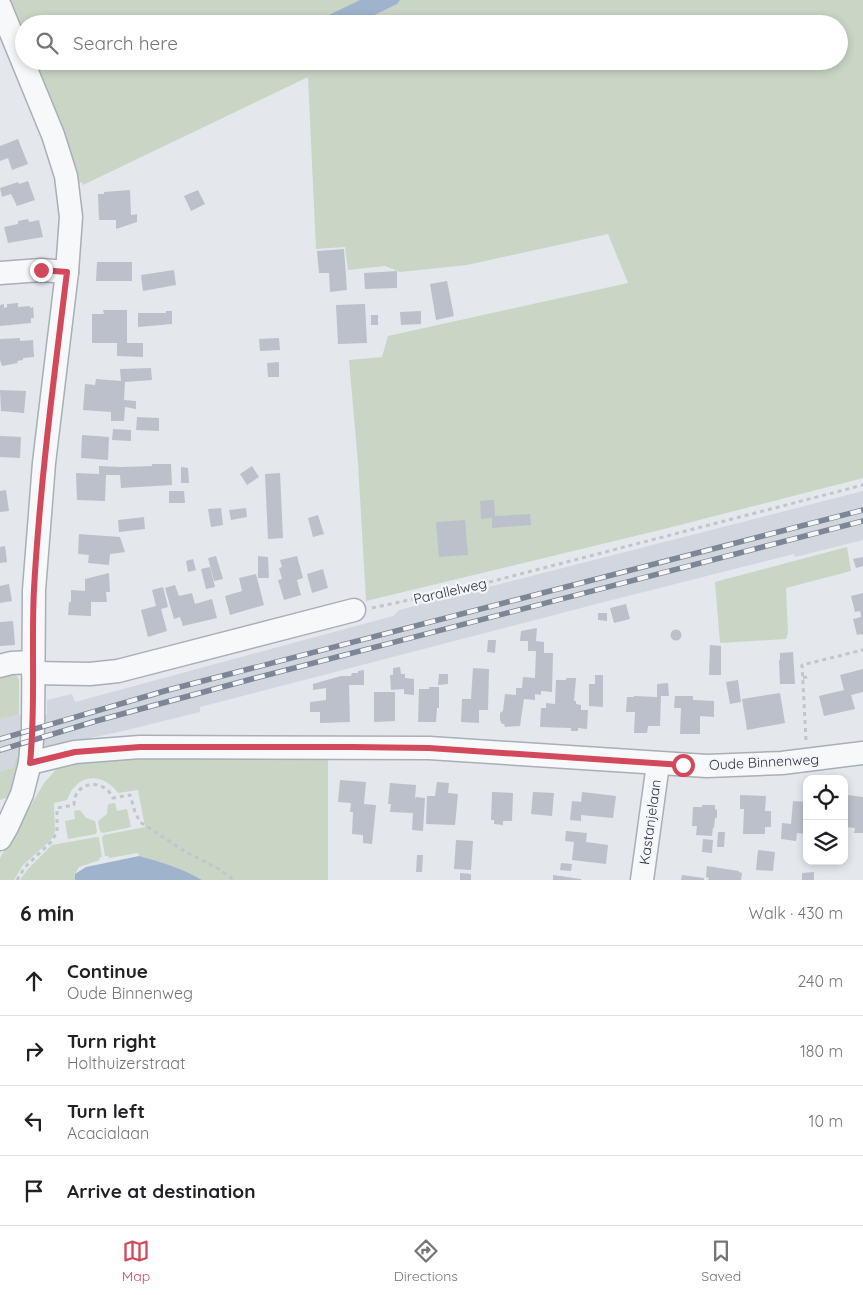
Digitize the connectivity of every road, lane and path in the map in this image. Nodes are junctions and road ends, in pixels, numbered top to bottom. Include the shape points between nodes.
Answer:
1 (0, 6) edge
2 (15, 43) edge
3 (26, 70) edge
4 (67, 272) junction
5 (0, 273) edge
6 (863, 485) edge
7 (354, 610) joint
8 (863, 650) edge
9 (0, 666) edge
10 (33, 668) junction
11 (810, 676) dead end
12 (803, 678) junction
13 (863, 743) edge
14 (863, 753) edge
15 (839, 757) junction
16 (807, 761) junction
17 (30, 763) junction
18 (658, 764) junction
19 (0, 839) edge
20 (17, 880) edge
21 (234, 880) edge
22 (642, 880) edge

1 - 2 street
3 - 4 street via 66,176 71,216
4 - 5 street
4 - 10 street via 44,463 34,590
6 - 7 path, Parallelweg via 478,585 378,608
7 - 10 street via 118,672 90,674
8 - 12 path via 802,664
9 - 10 street via 11,663
10 - 17 street
11 - 12 path
12 - 16 path
13 - 15 street, Oude Binnenweg
14 - 15 street, Oude Binnenweg
15 - 16 street, Oude Binnenweg
16 - 18 street, Oude Binnenweg via 732,766
17 - 18 street, Oude Binnenweg via 75,752 140,747 352,747 429,748
17 - 19 street via 22,794
18 - 22 street, Kastanjelaan
20 - 21 path via 57,832 57,808 74,806 80,789 94,784 104,787 113,798 130,795 140,822

